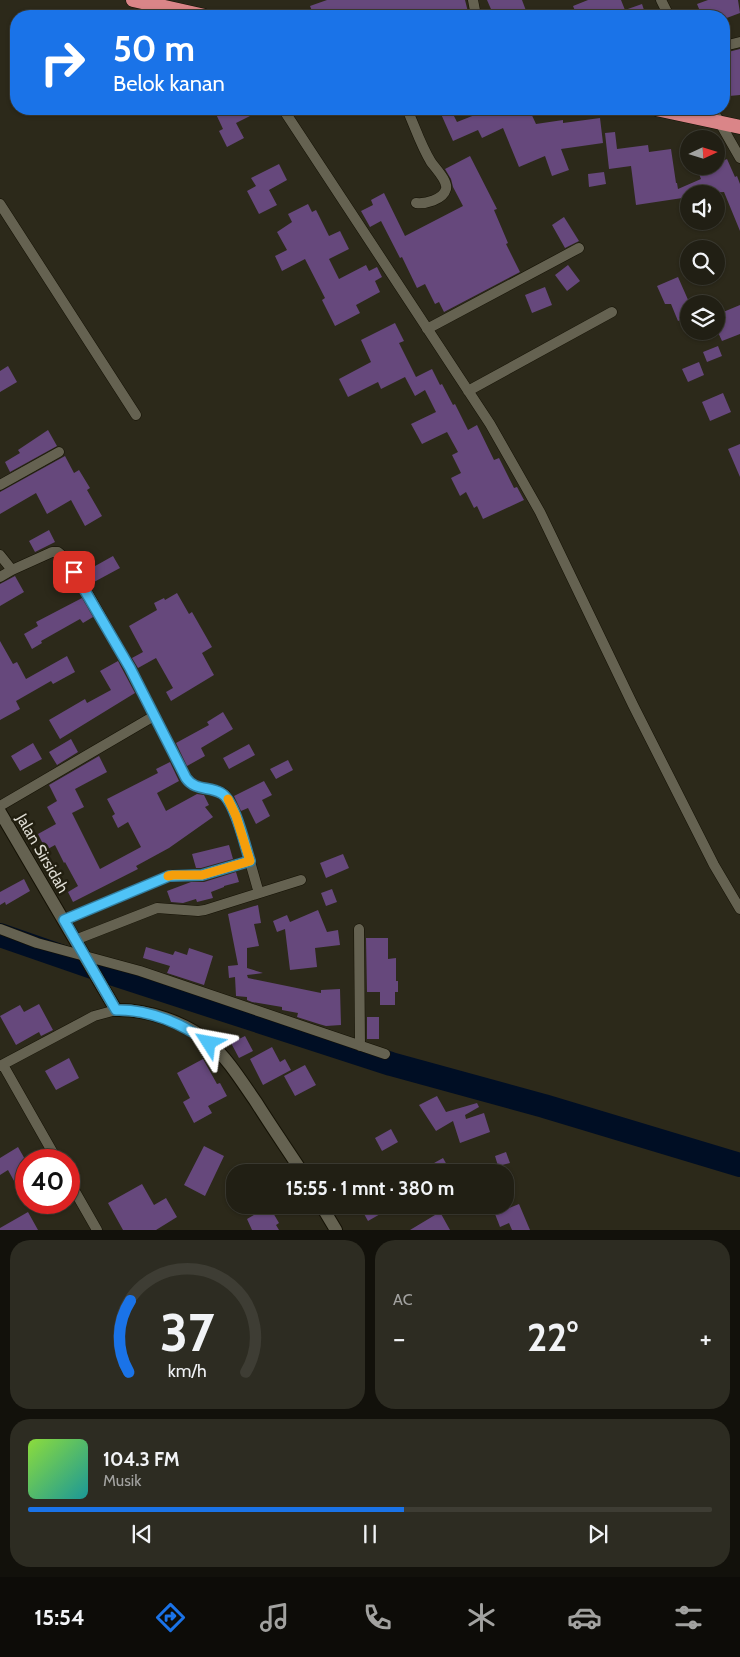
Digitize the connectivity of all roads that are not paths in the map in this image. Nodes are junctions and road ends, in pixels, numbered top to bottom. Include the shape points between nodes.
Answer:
1 (133, 0) edge
2 (161, 3) edge
3 (185, 10) edge
4 (287, 115) edge
5 (410, 115) edge
6 (685, 115) edge
7 (715, 115) edge
8 (718, 122) junction
9 (740, 127) edge
10 (740, 158) edge
11 (0, 204) edge
12 (416, 204) dead end
13 (579, 248) dead end
14 (612, 312) dead end
15 (427, 329) junction
16 (468, 391) junction
17 (136, 415) dead end
18 (59, 452) dead end
19 (0, 485) edge
20 (0, 555) edge
21 (12, 570) junction
22 (0, 577) edge
23 (154, 716) junction
24 (0, 806) edge
25 (0, 812) edge
26 (250, 861) junction
27 (301, 880) dead end
28 (259, 893) junction
29 (740, 909) edge
30 (64, 920) junction
31 (0, 929) edge
32 (359, 929) dead end
33 (75, 940) junction
34 (87, 959) junction
35 (116, 1010) junction
36 (360, 1046) junction
37 (386, 1054) dead end
38 (1, 1065) edge
39 (51, 1149) edge
40 (297, 1164) edge
41 (80, 1200) edge
42 (327, 1214) edge
43 (97, 1230) edge
44 (336, 1230) edge

1 - 2 highway
2 - 3 highway
4 - 15 street
5 - 12 street via 427,155 446,184 446,191 433,201
6 - 8 highway
7 - 8 street
8 - 9 highway
8 - 10 street
11 - 17 street
13 - 15 street
14 - 16 street
15 - 16 street
16 - 29 street via 540,512 633,706
18 - 19 street
20 - 21 street
21 - 22 street
21 - 23 street via 52,552 64,557 130,668
23 - 24 street
23 - 26 street via 188,781 196,787 220,792 229,800
25 - 30 street, Jalan Sirsidah
26 - 28 street
26 - 30 street via 202,875 169,876
27 - 28 street
28 - 33 street via 198,911 157,908
30 - 33 street, Jalan Sirsidah
31 - 34 street
32 - 36 street
33 - 34 street, Jalan Sirsidah
34 - 35 street, Jalan Sirsidah
34 - 36 street via 140,971
35 - 38 street via 94,1016
35 - 40 street via 154,1015 186,1028 209,1043 238,1076
36 - 37 street
38 - 39 street
41 - 43 street
42 - 44 street

